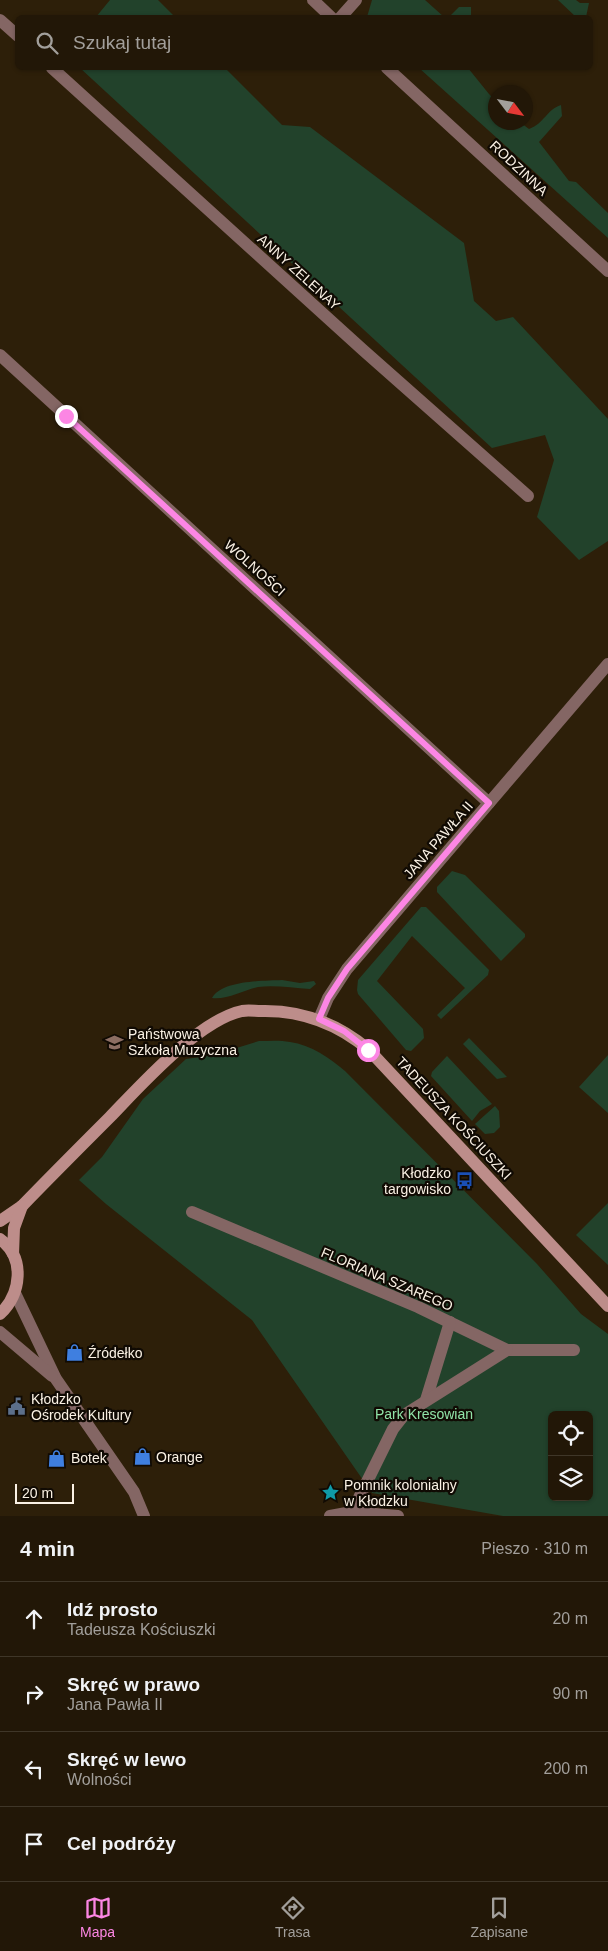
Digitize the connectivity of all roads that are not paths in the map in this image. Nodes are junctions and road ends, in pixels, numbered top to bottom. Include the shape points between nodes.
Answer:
1 (313, 0) edge
2 (356, 0) edge
3 (329, 15) edge
4 (343, 15) edge
5 (0, 20) edge
6 (15, 33) edge
7 (54, 70) edge
8 (389, 70) edge
9 (608, 271) edge
10 (0, 355) edge
11 (528, 496) dead end
12 (608, 664) edge
13 (489, 803) junction
14 (319, 1019) junction
15 (22, 1206) junction
16 (192, 1212) dead end
17 (0, 1221) edge
18 (0, 1239) edge
19 (13, 1254) junction
20 (15, 1293) junction
21 (608, 1306) edge
22 (0, 1314) edge
23 (450, 1322) junction
24 (0, 1332) edge
25 (507, 1350) junction
26 (574, 1350) dead end
27 (56, 1379) junction
28 (426, 1400) junction
29 (352, 1512) junction
30 (144, 1516) edge
31 (330, 1516) edge
32 (398, 1516) edge

1 - 3 street
2 - 4 street
5 - 6 street
7 - 11 street, ANNY ZELENAY
8 - 9 street, RODZINNA
10 - 13 street, WOLNOŚCI
12 - 13 street, JANA PAWŁA II
13 - 14 street, JANA PAWŁA II via 347,969
14 - 15 street, TADEUSZA KOŚCIUSZKI via 277,1011 243,1011 204,1030 158,1068
14 - 21 street, TADEUSZA KOŚCIUSZKI via 344,1031 368,1050
15 - 17 street, TADEUSZA KOŚCIUSZKI
15 - 19 street, TADEUSZA KOŚCIUSZKI via 14,1228
16 - 23 street, FLORIANA SZAREGO
18 - 19 street
19 - 20 street, TADEUSZA KOŚCIUSZKI via 18,1274
20 - 22 street
20 - 27 street
23 - 25 street, FLORIANA SZAREGO
23 - 28 street
24 - 27 street
25 - 26 street, FLORIANA SZAREGO
25 - 28 street
27 - 30 street via 134,1492
28 - 29 street via 404,1415 393,1429
29 - 31 street
29 - 32 street

